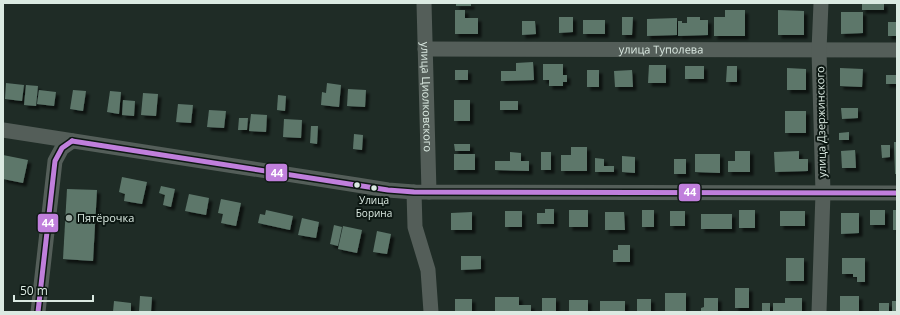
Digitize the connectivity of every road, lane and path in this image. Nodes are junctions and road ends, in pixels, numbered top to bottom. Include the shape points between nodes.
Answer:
1 (424, 3) edge
2 (821, 3) edge
3 (425, 49) junction
4 (819, 50) junction
5 (897, 50) edge
6 (3, 130) edge
7 (72, 141) junction
8 (414, 192) junction
9 (429, 192) junction
10 (823, 193) junction
11 (897, 193) edge
12 (38, 312) edge
13 (431, 312) edge
14 (818, 312) edge

1 - 3 street, улица Циолковского
2 - 4 street, улица Дзержинского
3 - 4 street, улица Туполева
3 - 9 street, улица Циолковского
4 - 5 street, улица Туполева
4 - 10 street, улица Дзержинского
6 - 7 street
7 - 8 street
7 - 12 street via 62,148 55,161
8 - 9 street
8 - 13 street via 415,227 428,270
9 - 10 street
10 - 11 street
10 - 14 street, улица Дзержинского

